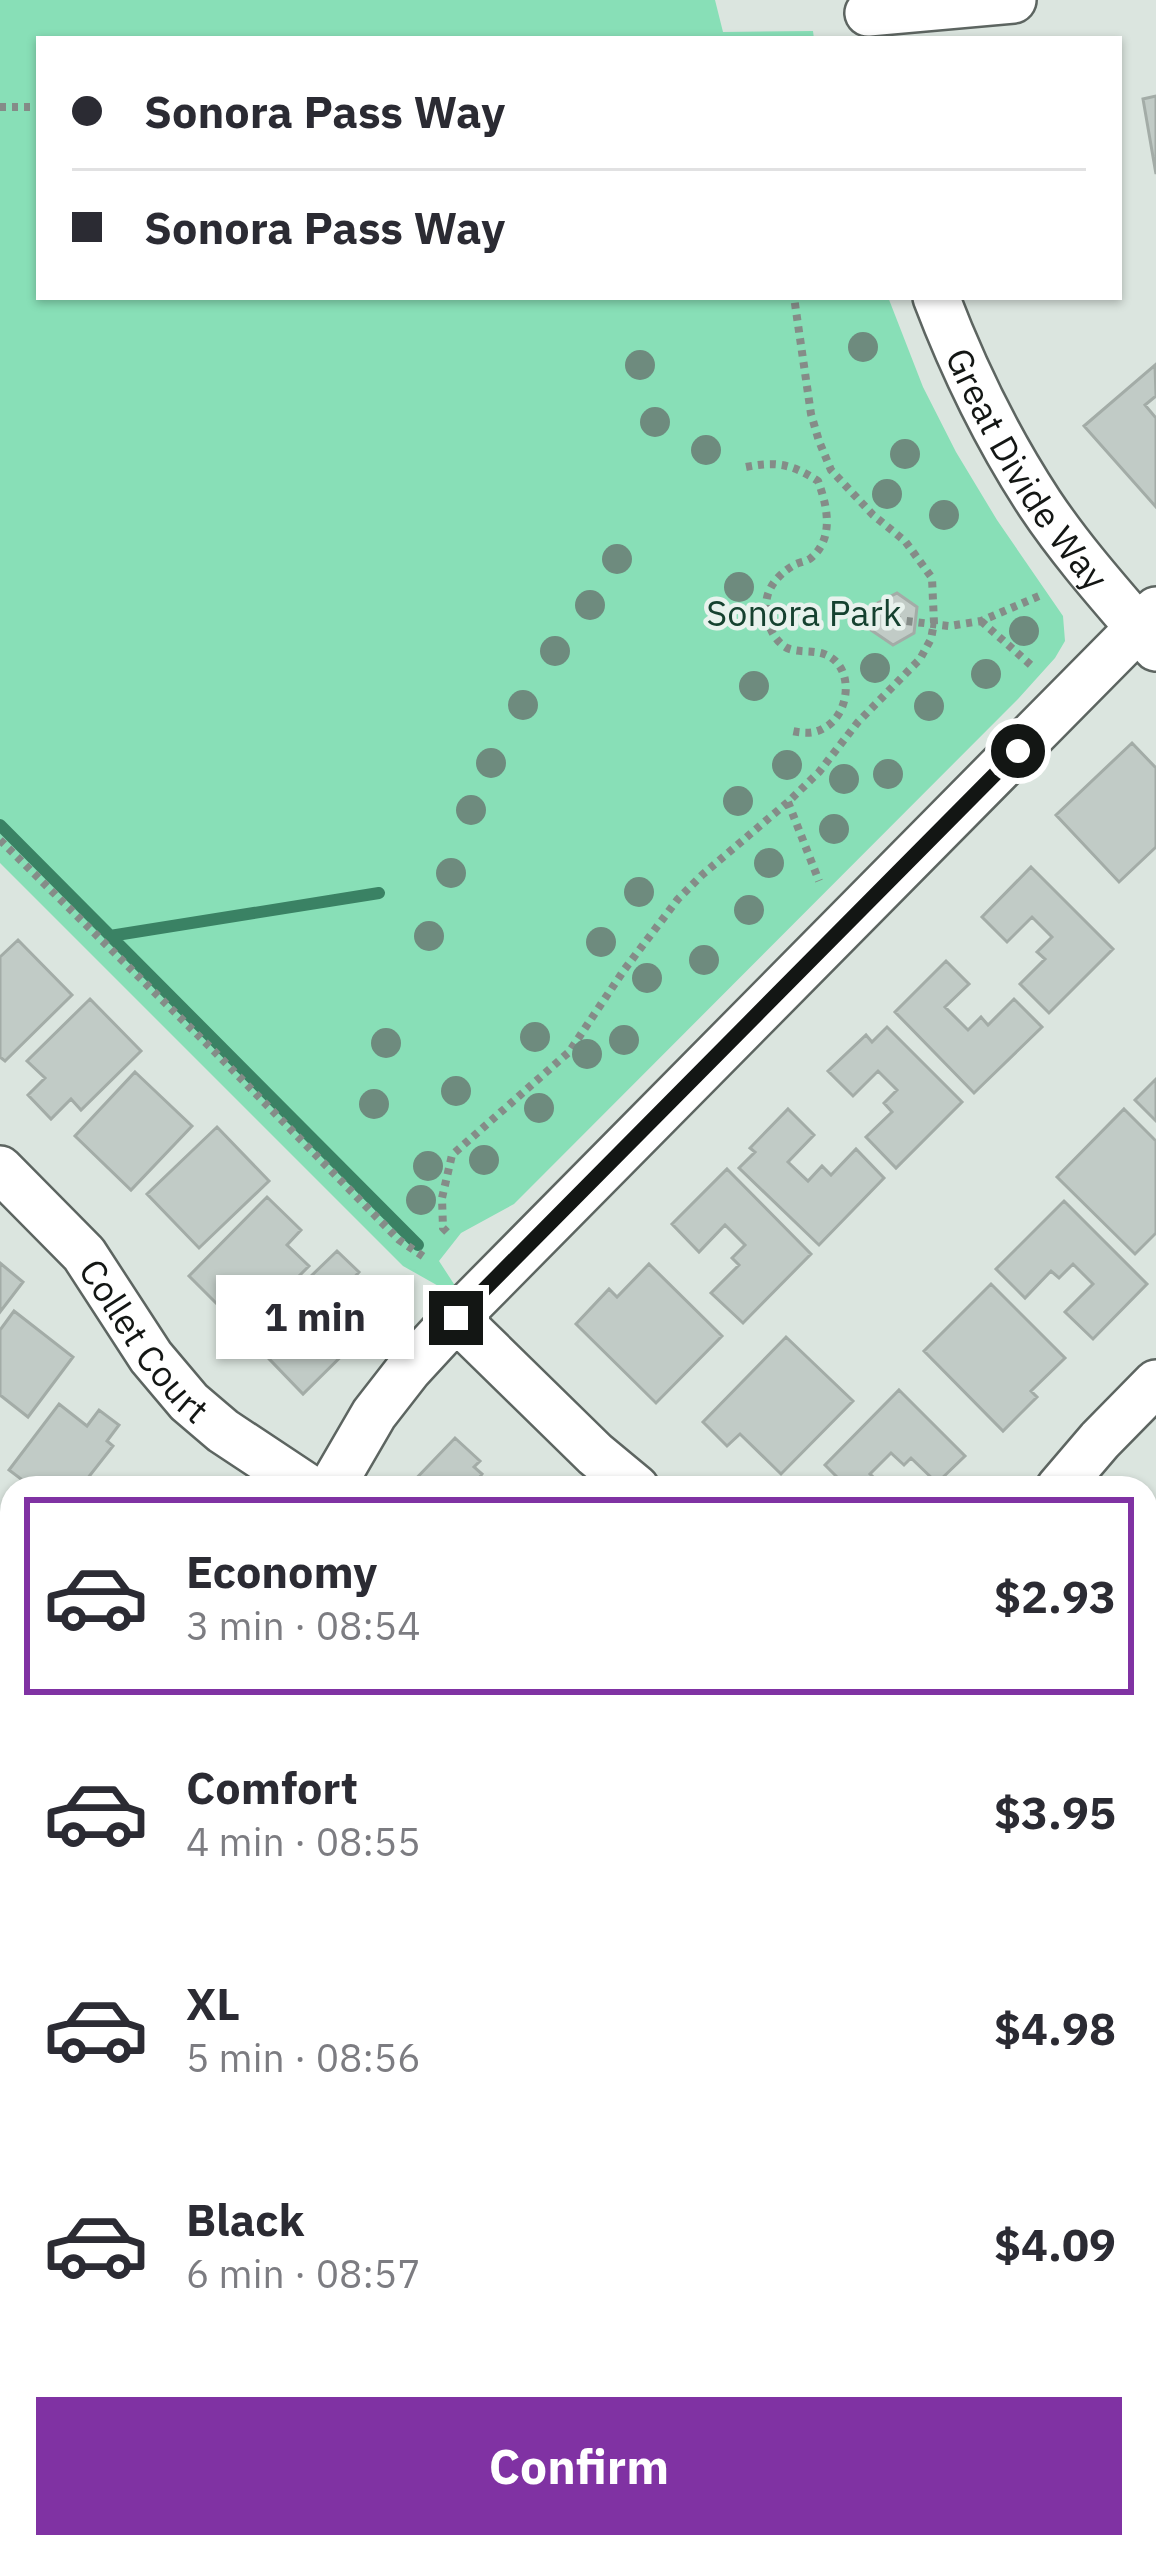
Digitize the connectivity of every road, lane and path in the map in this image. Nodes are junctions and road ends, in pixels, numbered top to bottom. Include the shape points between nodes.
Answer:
1 (1013, 0) edge
2 (869, 17) edge
3 (0, 107) edge
4 (36, 107) edge
5 (794, 300) edge
6 (937, 300) edge
7 (746, 467) dead end
8 (831, 470) junction
9 (818, 481) junction
10 (1039, 596) dead end
11 (847, 614) dead end
12 (981, 621) junction
13 (934, 623) junction
14 (1150, 629) edge
15 (1032, 666) dead end
16 (843, 707) junction
17 (858, 722) junction
18 (788, 730) dead end
19 (788, 802) junction
20 (0, 840) edge
21 (819, 880) dead end
22 (0, 1169) edge
23 (446, 1232) dead end
24 (427, 1259) dead end
25 (456, 1318) junction
26 (1156, 1383) edge
27 (291, 1476) edge
28 (338, 1476) edge
29 (622, 1476) edge
30 (1069, 1476) edge

1 - 2 street
3 - 4 path
5 - 8 path via 811,414
6 - 14 street, Great Divide Way via 1039,503 1094,576
7 - 9 path via 784,463
8 - 9 path
8 - 13 path via 919,557 932,578
9 - 16 path via 828,517 824,538 811,558 773,580 766,615 788,648 826,654 841,668
10 - 12 path
11 - 13 path
12 - 13 path
12 - 15 path
13 - 17 path via 920,659
14 - 25 street
16 - 17 path
16 - 18 path via 826,728
17 - 19 path
19 - 21 path
19 - 23 path via 678,899 569,1052 452,1155 442,1198
20 - 24 path via 399,1240
22 - 27 street, Collet Court via 84,1254 189,1402
25 - 28 street via 374,1414
25 - 29 street
26 - 30 street

